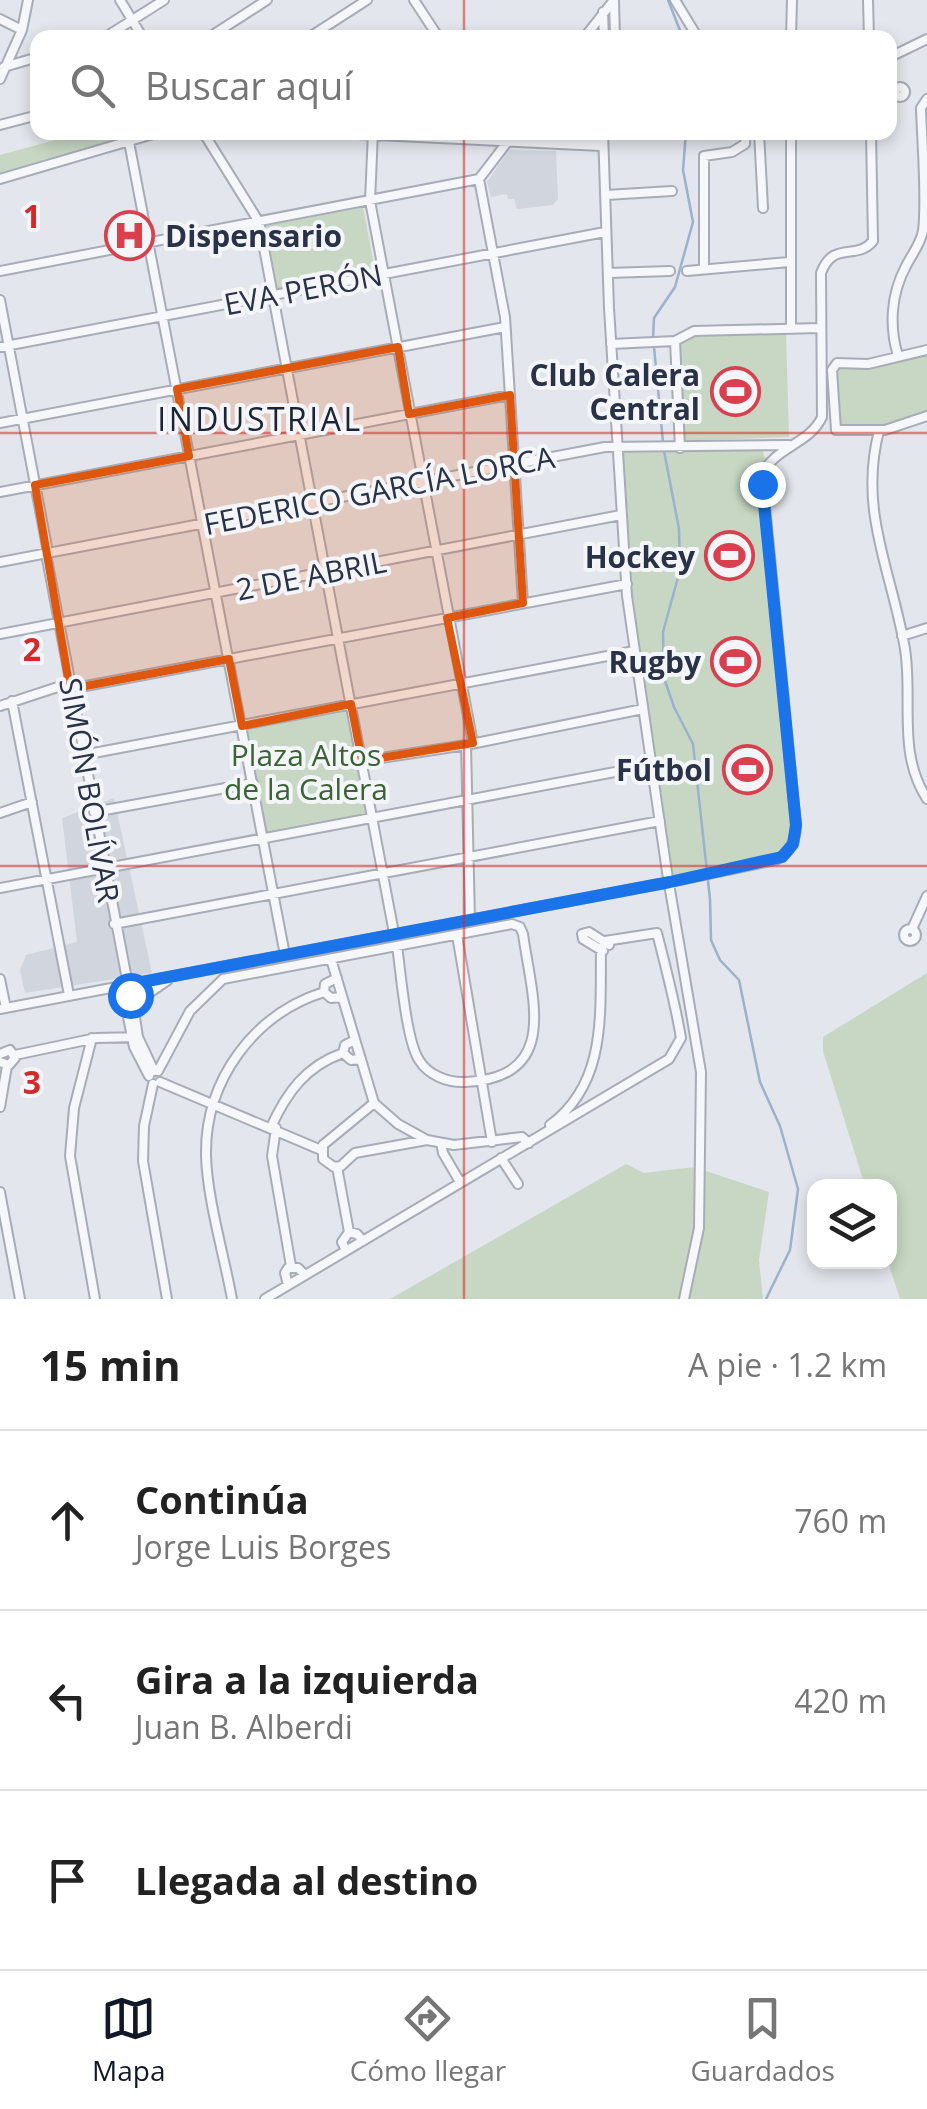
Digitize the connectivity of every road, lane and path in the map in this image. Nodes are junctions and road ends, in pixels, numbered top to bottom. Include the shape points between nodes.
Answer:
1 (28, 0) edge
2 (120, 0) edge
3 (164, 0) edge
4 (267, 0) edge
5 (368, 0) edge
6 (414, 0) edge
7 (614, 0) edge
8 (675, 0) edge
9 (792, 0) edge
10 (868, 0) edge
11 (603, 12) junction
12 (0, 19) edge
13 (132, 20) junction
14 (22, 30) junction
15 (116, 30) edge
16 (138, 30) edge
17 (220, 30) edge
18 (321, 30) edge
19 (435, 30) edge
20 (590, 30) edge
21 (604, 30) edge
22 (615, 30) edge
23 (693, 30) edge
24 (791, 30) edge
25 (868, 30) edge
26 (927, 39) edge
27 (897, 54) edge
28 (30, 59) edge
29 (3, 67) edge
30 (0, 79) edge
31 (904, 95) dead end
32 (924, 102) edge
33 (30, 117) edge
34 (0, 126) edge
35 (135, 140) edge
36 (207, 140) edge
37 (373, 140) edge
38 (506, 140) edge
39 (602, 140) edge
40 (745, 140) edge
41 (759, 140) edge
42 (791, 140) edge
43 (871, 140) edge
44 (129, 142) junction
45 (0, 179) edge
46 (479, 180) junction
47 (672, 191) dead end
48 (606, 195) junction
49 (370, 201) junction
50 (763, 208) dead end
51 (259, 222) junction
52 (606, 232) junction
53 (148, 243) junction
54 (493, 252) junction
55 (789, 262) junction
56 (704, 269) junction
57 (670, 271) dead end
58 (687, 271) dead end
59 (0, 272) edge
60 (608, 273) junction
61 (383, 274) junction
62 (273, 295) junction
63 (0, 300) edge
64 (162, 316) junction
65 (505, 327) junction
66 (791, 328) junction
67 (820, 328) junction
68 (675, 341) junction
69 (611, 344) junction
70 (4, 346) edge
71 (398, 347) junction
72 (927, 350) edge
73 (898, 356) junction
74 (287, 368) junction
75 (177, 389) junction
76 (510, 395) junction
77 (409, 414) junction
78 (927, 416) edge
79 (23, 419) junction
80 (0, 423) edge
81 (879, 430) junction
82 (298, 434) junction
83 (793, 444) junction
84 (760, 446) junction
85 (617, 448) junction
86 (680, 448) junction
87 (189, 456) junction
88 (515, 464) junction
89 (766, 467) junction
90 (423, 482) junction
91 (36, 484) junction
92 (0, 492) edge
93 (313, 503) junction
94 (621, 515) junction
95 (202, 524) junction
96 (518, 535) junction
97 (435, 551) junction
98 (48, 552) junction
99 (0, 562) edge
100 (326, 572) junction
101 (626, 584) junction
102 (215, 593) junction
103 (522, 604) junction
104 (447, 618) junction
105 (59, 622) junction
106 (927, 628) edge
107 (0, 634) edge
108 (902, 636) junction
109 (338, 639) junction
110 (634, 650) junction
111 (229, 660) junction
112 (462, 685) junction
113 (70, 686) junction
114 (12, 702) junction
115 (351, 704) junction
116 (0, 706) edge
117 (643, 709) junction
118 (242, 726) junction
119 (469, 744) junction
120 (83, 755) junction
121 (362, 761) junction
122 (652, 765) junction
123 (253, 783) junction
124 (927, 799) edge
125 (32, 802) junction
126 (467, 802) junction
127 (94, 812) junction
128 (0, 813) edge
129 (374, 818) junction
130 (660, 821) junction
131 (264, 838) junction
132 (469, 859) junction
133 (104, 868) junction
134 (384, 874) junction
135 (46, 880) junction
136 (670, 882) junction
137 (0, 888) edge
138 (274, 895) junction
139 (927, 896) edge
140 (470, 920) junction
141 (114, 924) junction
142 (912, 928) dead end
143 (394, 933) junction
144 (457, 935) junction
145 (397, 946) junction
146 (285, 954) junction
147 (331, 959) junction
148 (174, 976) junction
149 (336, 978) junction
150 (0, 979) edge
151 (126, 985) junction
152 (324, 992) junction
153 (69, 995) junction
154 (342, 997) junction
155 (125, 998) junction
156 (3, 1008) edge
157 (132, 1014) junction
158 (135, 1037) junction
159 (92, 1038) junction
160 (355, 1040) junction
161 (343, 1053) junction
162 (14, 1056) junction
163 (360, 1059) junction
164 (2, 1060) edge
165 (156, 1077) junction
166 (481, 1080) junction
167 (214, 1101) junction
168 (581, 1102) junction
169 (374, 1103) junction
170 (0, 1108) edge
171 (555, 1124) junction
172 (274, 1127) junction
173 (411, 1132) junction
174 (428, 1140) junction
175 (526, 1140) junction
176 (492, 1142) junction
177 (441, 1143) junction
178 (408, 1144) junction
179 (322, 1147) junction
180 (502, 1158) junction
181 (337, 1167) junction
182 (460, 1182) junction
183 (518, 1184) dead end
184 (0, 1192) edge
185 (349, 1232) junction
186 (362, 1241) junction
187 (346, 1251) junction
188 (291, 1266) junction
189 (304, 1276) junction
190 (288, 1286) junction
191 (20, 1299) edge
192 (95, 1299) edge
193 (168, 1299) edge
194 (232, 1299) edge
195 (265, 1299) edge
196 (684, 1299) edge

1 - 14 street
2 - 13 street
3 - 13 street
4 - 17 street
5 - 18 street
6 - 19 street
7 - 11 street
7 - 22 street
8 - 23 street
9 - 24 street
10 - 25 street
11 - 20 street
11 - 21 street
12 - 14 street
13 - 15 street
13 - 16 street
14 - 29 street
26 - 27 street
28 - 29 street
29 - 30 street
31 - 32 street via 913,104
32 - 73 street via 924,225 894,302
33 - 34 street
35 - 44 street
36 - 51 street
37 - 49 street
38 - 46 street
39 - 48 street
40 - 56 street via 732,152 703,158
41 - 50 street
42 - 55 street
43 - 67 street via 873,240 866,249 839,252 826,262
44 - 45 street
44 - 53 street
46 - 49 street
46 - 54 street
47 - 48 street
48 - 52 street
49 - 51 street
49 - 61 street
51 - 53 street
51 - 62 street
52 - 54 street, EVA PERÓN
52 - 60 street
53 - 59 street
53 - 64 street
54 - 61 street, EVA PERÓN
54 - 65 street
55 - 56 street
55 - 66 street
56 - 58 street
57 - 60 street
60 - 69 street
61 - 62 street, EVA PERÓN
61 - 71 street
62 - 64 street, EVA PERÓN
62 - 74 street
63 - 70 street, SIMÓN BOLÍVAR
64 - 70 street, EVA PERÓN
64 - 75 street
65 - 71 street
65 - 76 street
66 - 67 street
66 - 68 street via 694,331
67 - 83 street via 822,417
68 - 69 street
68 - 86 street
69 - 85 street
70 - 79 street, SIMÓN BOLÍVAR
71 - 74 street
71 - 77 street
72 - 73 street
73 - 81 street via 837,363 832,370 834,428
74 - 75 street
74 - 82 street
75 - 79 street
75 - 87 street
76 - 77 street
76 - 88 street
77 - 82 street
77 - 90 street
78 - 81 street
79 - 80 street
79 - 91 street, SIMÓN BOLÍVAR
81 - 108 street via 872,518
82 - 87 street
82 - 93 street
83 - 84 street, FEDERICO GARCÍA LORCA
83 - 89 street
84 - 86 street, FEDERICO GARCÍA LORCA
84 - 89 street via 768,455
85 - 86 street, FEDERICO GARCÍA LORCA
85 - 88 street, FEDERICO GARCÍA LORCA
85 - 94 street
87 - 91 street
87 - 95 street
88 - 90 street, FEDERICO GARCÍA LORCA
88 - 96 street
89 - 136 street via 763,500 796,825 791,848 776,860
90 - 93 street, FEDERICO GARCÍA LORCA
90 - 97 street
91 - 92 street
91 - 98 street, SIMÓN BOLÍVAR
93 - 95 street, FEDERICO GARCÍA LORCA
93 - 100 street
94 - 96 street, 2 DE ABRIL
94 - 101 street
95 - 98 street, FEDERICO GARCÍA LORCA
95 - 102 street
96 - 97 street, 2 DE ABRIL
96 - 103 street
97 - 100 street, 2 DE ABRIL
97 - 104 street
98 - 99 street, FEDERICO GARCÍA LORCA
98 - 105 street, SIMÓN BOLÍVAR
100 - 102 street, 2 DE ABRIL
100 - 109 street
101 - 103 street
101 - 110 street
102 - 105 street, 2 DE ABRIL
102 - 111 street
103 - 104 street
104 - 109 street
104 - 112 street
105 - 107 street, 2 DE ABRIL
105 - 113 street, SIMÓN BOLÍVAR
106 - 108 street
108 - 124 street via 909,745
109 - 111 street
109 - 115 street
110 - 112 street
110 - 117 street
111 - 113 street
111 - 118 street
112 - 115 street
112 - 119 street
113 - 114 street
113 - 120 street, SIMÓN BOLÍVAR
114 - 116 street
114 - 125 street
115 - 118 street
115 - 121 street
117 - 119 street
117 - 122 street
118 - 120 street
118 - 123 street
119 - 121 street
119 - 126 street
120 - 127 street, SIMÓN BOLÍVAR
121 - 129 street
122 - 126 street
122 - 130 street
123 - 127 street
123 - 131 street
125 - 128 street
125 - 135 street
126 - 129 street
126 - 132 street
127 - 133 street, SIMÓN BOLÍVAR
129 - 131 street
129 - 134 street
130 - 132 street
130 - 136 street
131 - 133 street
131 - 138 street
132 - 134 street
132 - 140 street
133 - 135 street
133 - 141 street, SIMÓN BOLÍVAR
134 - 138 street
134 - 143 street
135 - 137 street
135 - 153 street
136 - 140 street
136 - 196 street via 701,1072 699,1228
138 - 141 street
138 - 146 street
139 - 142 street
140 - 143 street
141 - 151 street, SIMÓN BOLÍVAR
143 - 146 street
144 - 145 street
144 - 166 street
144 - 166 street via 516,926 524,934 534,1038 514,1069
145 - 147 street
145 - 166 street via 418,1058 449,1081
146 - 148 street
147 - 149 street
147 - 165 street via 223,979 190,1012
148 - 151 street
148 - 157 street
149 - 152 street
149 - 154 street
150 - 156 street
151 - 153 street
151 - 155 street, SIMÓN BOLÍVAR
152 - 154 street
152 - 167 street via 287,1008 252,1037
153 - 156 street
154 - 160 street
155 - 157 street via 122,1009
155 - 157 street via 136,999
157 - 158 street
158 - 159 street
158 - 165 street
159 - 162 street
159 - 192 street via 70,1156
160 - 161 street
160 - 163 street
161 - 163 street
161 - 172 street via 306,1073
162 - 164 street via 13,1062
162 - 164 street via 7,1050
163 - 169 street
164 - 170 street
165 - 167 street
165 - 193 street via 143,1160
166 - 176 street
167 - 172 street
167 - 194 street via 206,1160
168 - 168 street via 599,1043 606,948 657,934 681,1042 666,1061
168 - 171 street
168 - 171 street
169 - 173 street
169 - 179 street
171 - 175 street
172 - 179 street
172 - 188 street via 272,1156
173 - 174 street
173 - 178 street
174 - 177 street
174 - 178 street
175 - 176 street
175 - 180 street
176 - 177 street
177 - 182 street
178 - 181 street via 355,1152
179 - 181 street via 326,1164
180 - 182 street
180 - 183 street
181 - 185 street
182 - 186 street
184 - 191 street
185 - 186 street
185 - 187 street via 342,1242
186 - 187 street
187 - 189 street
188 - 189 street
188 - 190 street
189 - 190 street
190 - 195 street

